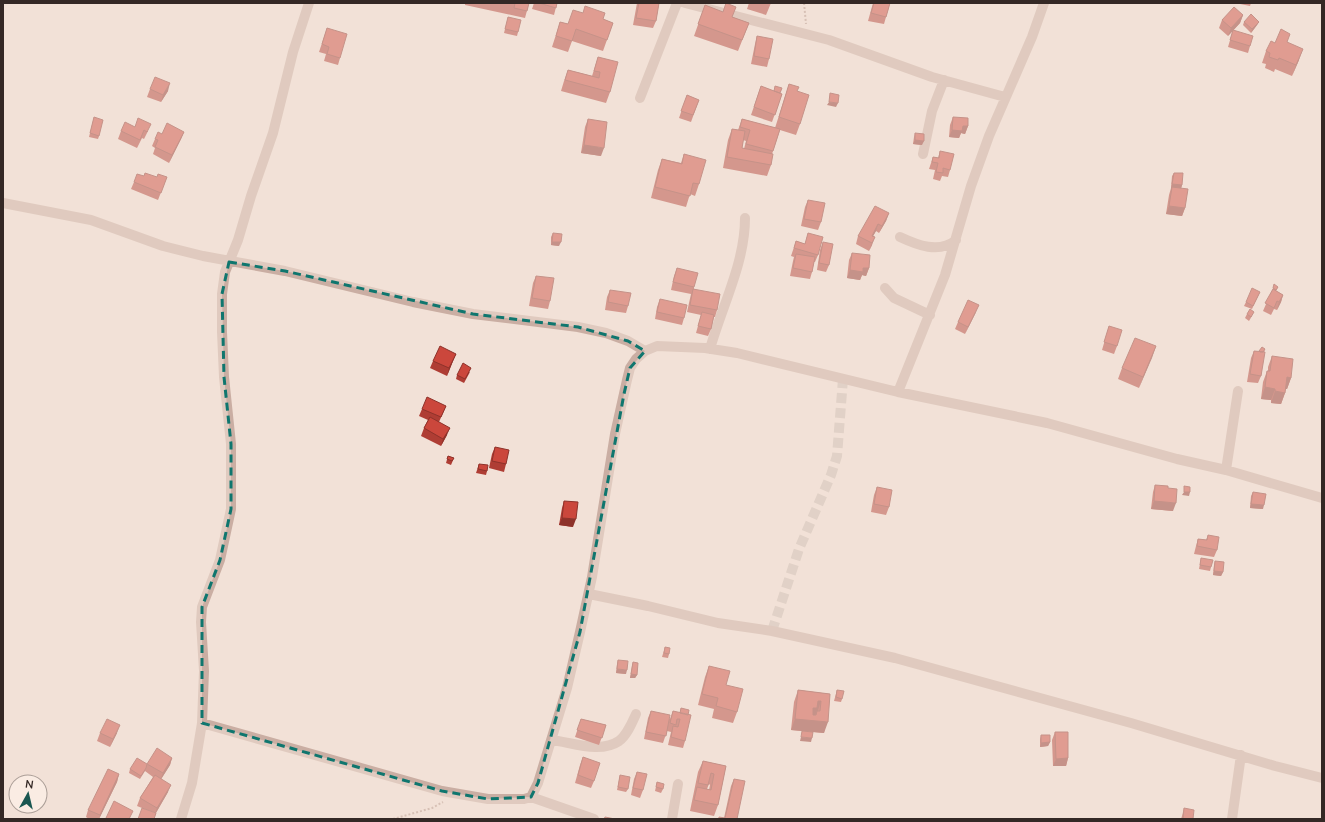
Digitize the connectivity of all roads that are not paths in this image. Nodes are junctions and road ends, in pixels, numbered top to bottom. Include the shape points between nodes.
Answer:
1 (309, 3) edge
2 (677, 3) edge
3 (685, 3) edge
4 (1044, 3) edge
5 (702, 5) edge
6 (944, 80) junction
7 (1005, 97) junction
8 (640, 98) dead end
9 (923, 154) dead end
10 (3, 203) edge
11 (745, 218) dead end
12 (900, 237) dead end
13 (956, 240) junction
14 (229, 262) junction
15 (885, 288) dead end
16 (930, 315) junction
17 (710, 349) junction
18 (644, 351) junction
19 (1238, 391) dead end
20 (898, 392) junction
21 (1226, 470) junction
22 (1322, 498) edge
23 (589, 594) junction
24 (636, 714) dead end
25 (202, 723) junction
26 (551, 740) junction
27 (1241, 755) junction
28 (1322, 778) edge
29 (678, 784) dead end
30 (531, 797) junction
31 (181, 819) edge
32 (594, 819) edge
33 (672, 819) edge
34 (1232, 819) edge

1 - 14 street via 293,52 273,133
2 - 8 street
3 - 5 street
4 - 7 street
5 - 6 street via 806,33
6 - 7 street
6 - 9 street via 932,111
7 - 13 street via 971,186
10 - 14 street via 91,220 164,246
11 - 17 street via 740,257
12 - 13 street via 934,248 952,244
13 - 16 street
14 - 18 street via 285,270 357,290 473,314 578,327 621,338
14 - 25 street via 222,294 224,377 231,444 231,509 220,560 202,607
15 - 16 street via 894,298
16 - 20 street
17 - 18 street via 657,346
17 - 20 street via 797,366
18 - 23 street via 630,368 624,394
19 - 21 street
20 - 21 street via 1047,423
21 - 22 street
23 - 26 street via 567,688
23 - 27 street via 896,658
24 - 26 street via 620,740 612,745 597,747
25 - 30 street via 460,795 488,799
25 - 31 street via 192,783
26 - 30 street
27 - 28 street
27 - 34 street
29 - 33 street
30 - 32 street

